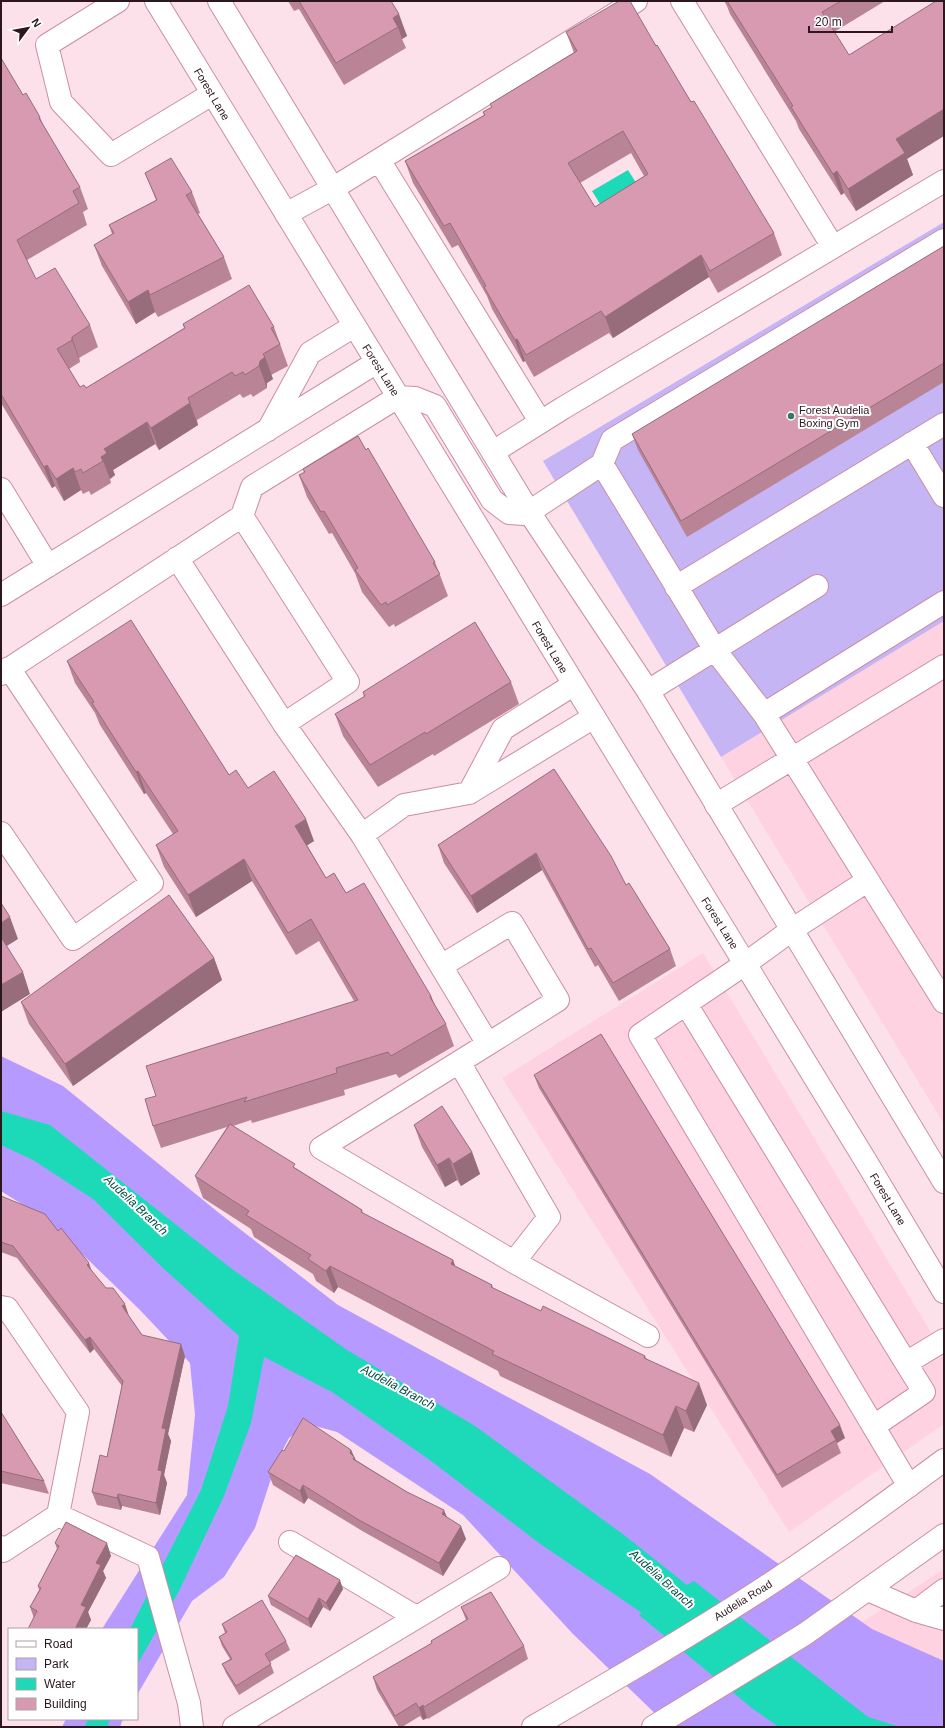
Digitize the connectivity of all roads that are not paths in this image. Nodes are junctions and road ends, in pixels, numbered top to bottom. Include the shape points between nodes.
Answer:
1 (118, 1) edge
2 (156, 1) edge
3 (219, 1) edge
4 (636, 1) edge
5 (682, 1) edge
6 (212, 94) junction
7 (379, 160) junction
8 (944, 181) edge
9 (332, 189) junction
10 (286, 214) junction
11 (944, 240) edge
12 (833, 247) junction
13 (354, 326) junction
14 (377, 362) junction
15 (302, 367) junction
16 (398, 397) junction
17 (321, 398) junction
18 (540, 422) junction
19 (944, 424) edge
20 (267, 431) junction
21 (912, 443) junction
22 (492, 452) junction
23 (602, 464) junction
24 (1, 489) edge
25 (944, 496) edge
26 (529, 512) junction
27 (242, 516) junction
28 (177, 558) junction
29 (48, 566) junction
30 (816, 586) dead end
31 (676, 587) junction
32 (1, 595) edge
33 (944, 602) edge
34 (715, 650) junction
35 (944, 666) edge
36 (5, 671) edge
37 (574, 685) junction
38 (648, 691) junction
39 (764, 714) junction
40 (594, 717) junction
41 (284, 724) junction
42 (792, 759) junction
43 (469, 793) junction
44 (716, 805) junction
45 (1, 833) edge
46 (362, 835) junction
47 (867, 881) junction
48 (792, 929) junction
49 (745, 964) junction
50 (441, 966) junction
51 (944, 1002) edge
52 (686, 1004) junction
53 (488, 1044) junction
54 (459, 1062) junction
55 (944, 1182) edge
56 (514, 1262) junction
57 (944, 1292) edge
58 (1, 1307) edge
59 (648, 1336) dead end
60 (944, 1340) edge
61 (906, 1363) junction
62 (874, 1426) junction
63 (944, 1460) edge
64 (909, 1486) junction
65 (58, 1515) junction
66 (944, 1535) edge
67 (290, 1542) dead end
68 (1, 1547) edge
69 (499, 1568) dead end
70 (868, 1590) junction
71 (944, 1590) edge
72 (934, 1614) edge
73 (416, 1618) junction
74 (192, 1727) edge
75 (234, 1727) edge
76 (533, 1727) edge
77 (653, 1727) edge

1 - 6 main road via 47,45 61,102 111,155
2 - 6 main road, Forest Lane
3 - 9 main road
4 - 7 main road
5 - 12 main road
6 - 10 main road, Forest Lane
7 - 9 main road
7 - 18 main road
8 - 12 main road
9 - 10 main road
9 - 22 main road
10 - 13 main road, Forest Lane
11 - 23 main road via 612,440
12 - 18 main road
13 - 14 main road, Forest Lane
13 - 15 main road via 310,353
14 - 16 main road, Forest Lane
14 - 17 main road
15 - 17 main road
15 - 20 main road
16 - 26 main road via 415,398 435,406 492,500 509,513
16 - 27 main road via 252,487
16 - 37 main road, Forest Lane
17 - 20 main road
18 - 22 main road
19 - 21 main road
20 - 29 main road
21 - 25 main road
21 - 31 main road
22 - 26 main road
23 - 26 main road
23 - 31 main road
24 - 29 main road
26 - 38 main road
27 - 28 main road
27 - 41 main road via 348,682
28 - 36 main road
28 - 41 main road
29 - 32 main road
30 - 34 main road
31 - 34 main road
33 - 39 main road
34 - 38 main road
34 - 39 main road
35 - 42 main road
36 - 45 main road via 152,883 74,939
37 - 40 main road, Forest Lane
37 - 43 main road via 503,729
38 - 44 main road
39 - 42 main road
40 - 43 main road
40 - 49 main road, Forest Lane
41 - 46 main road
42 - 44 main road
42 - 47 main road
43 - 46 main road via 404,805
44 - 48 main road
46 - 50 main road
47 - 48 main road
47 - 51 main road
48 - 49 main road
48 - 55 main road
49 - 52 main road
49 - 57 main road, Forest Lane
50 - 53 main road
50 - 53 main road via 512,923 558,1000
52 - 61 main road
52 - 62 main road via 640,1035
53 - 54 main road
54 - 56 main road via 549,1217
54 - 56 main road via 321,1148
56 - 59 main road
58 - 65 main road via 7,1308 78,1412
60 - 61 main road
61 - 62 main road via 924,1392
62 - 64 main road
63 - 64 main road, Audelia Road
64 - 76 main road, Audelia Road via 867,1518 759,1591
65 - 68 main road via 3,1551
65 - 74 main road via 148,1557 189,1702
66 - 70 main road
67 - 73 main road
69 - 73 main road
70 - 72 main road
70 - 77 main road via 805,1634
71 - 72 main road
73 - 75 main road

